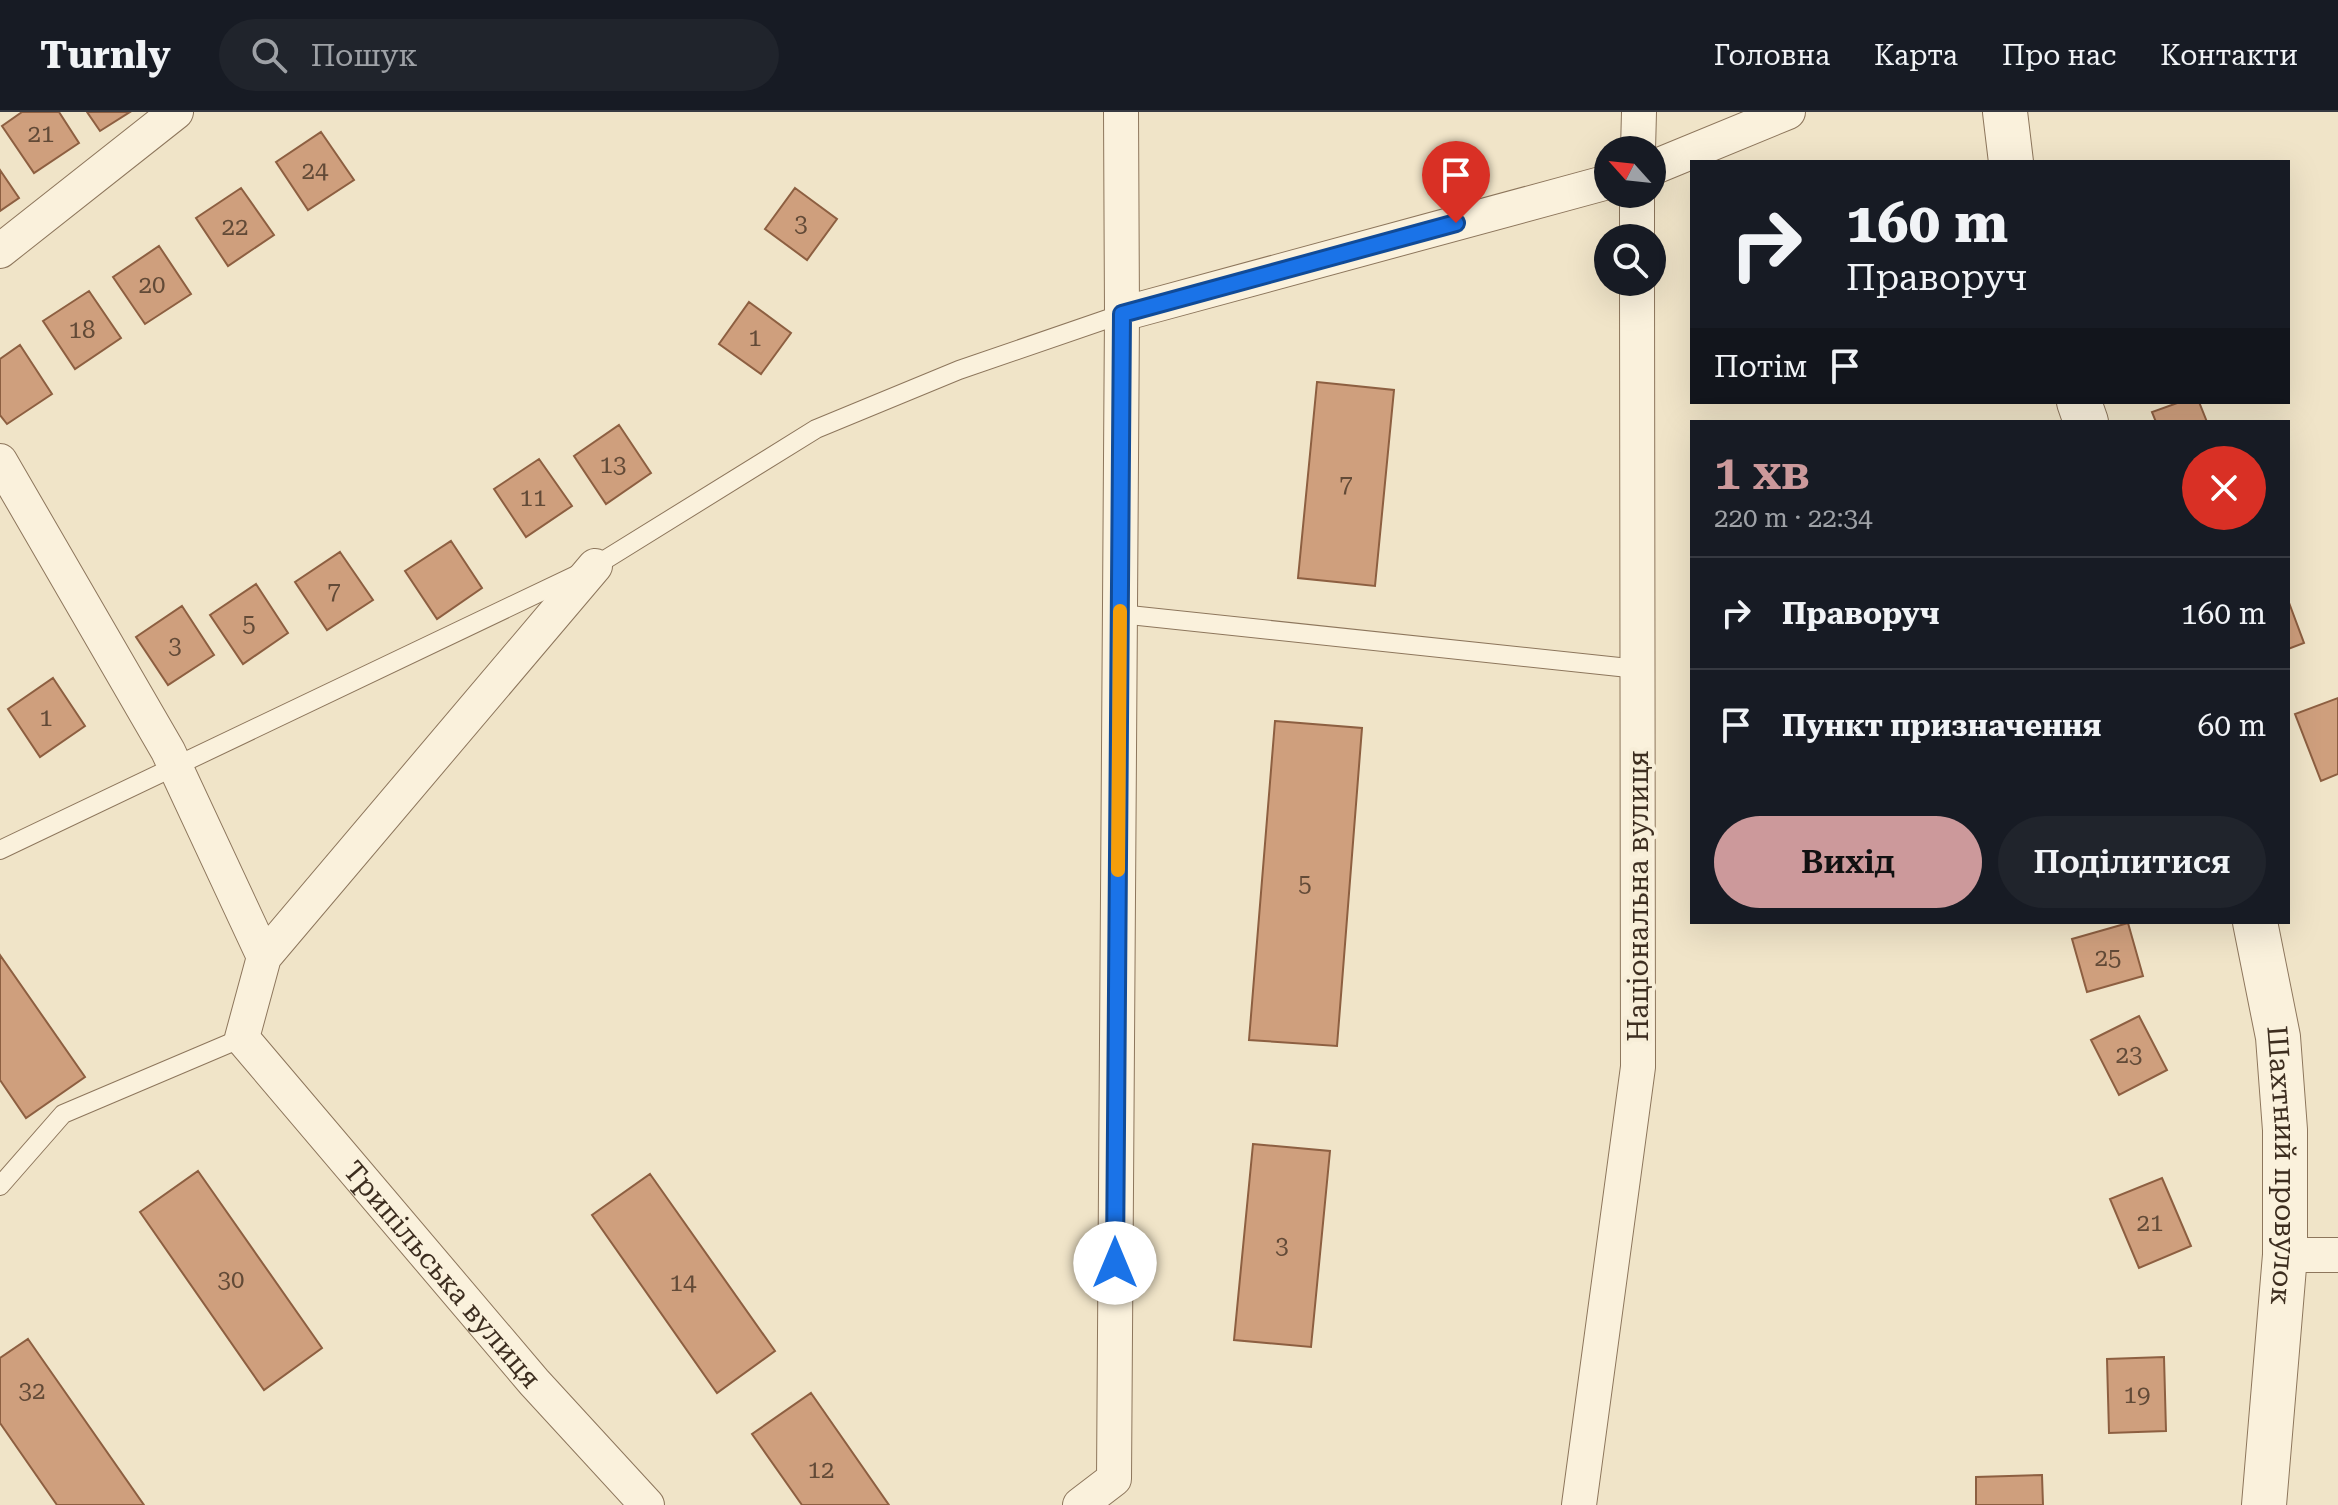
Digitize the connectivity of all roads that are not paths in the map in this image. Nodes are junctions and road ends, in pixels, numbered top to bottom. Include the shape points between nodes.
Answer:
1 (176, 112) edge
2 (1121, 112) edge
3 (1639, 112) edge
4 (1788, 112) edge
5 (2005, 112) edge
6 (1638, 136) edge
7 (2011, 160) edge
8 (1666, 162) edge
9 (1594, 186) edge
10 (0, 251) edge
11 (1637, 296) edge
12 (1122, 314) junction
13 (0, 461) edge
14 (595, 566) junction
15 (1120, 614) junction
16 (1638, 669) junction
17 (175, 766) junction
18 (0, 850) edge
19 (2255, 924) edge
20 (264, 957) junction
21 (242, 1038) junction
22 (0, 1186) edge
23 (2285, 1255) junction
24 (2338, 1255) edge
25 (647, 1505) edge
26 (1080, 1505) edge
27 (1579, 1505) edge
28 (2264, 1505) edge

1 - 10 street
2 - 12 street
3 - 6 street
4 - 8 street
5 - 7 street
9 - 12 street
11 - 16 street, Національна вулиця
12 - 14 lane via 959,370 816,429
12 - 15 street
13 - 17 street
14 - 17 lane
14 - 20 street
15 - 16 lane
15 - 26 street via 1114,1479
16 - 27 street, Національна вулиця via 1638,1067
17 - 18 lane
17 - 20 street
19 - 23 street, Шахтний провулок via 2278,1037 2285,1130
20 - 21 street
21 - 22 lane via 63,1114
21 - 25 street, Трипільська вулиця via 534,1382
23 - 24 street
23 - 28 street, Шахтний провулок

